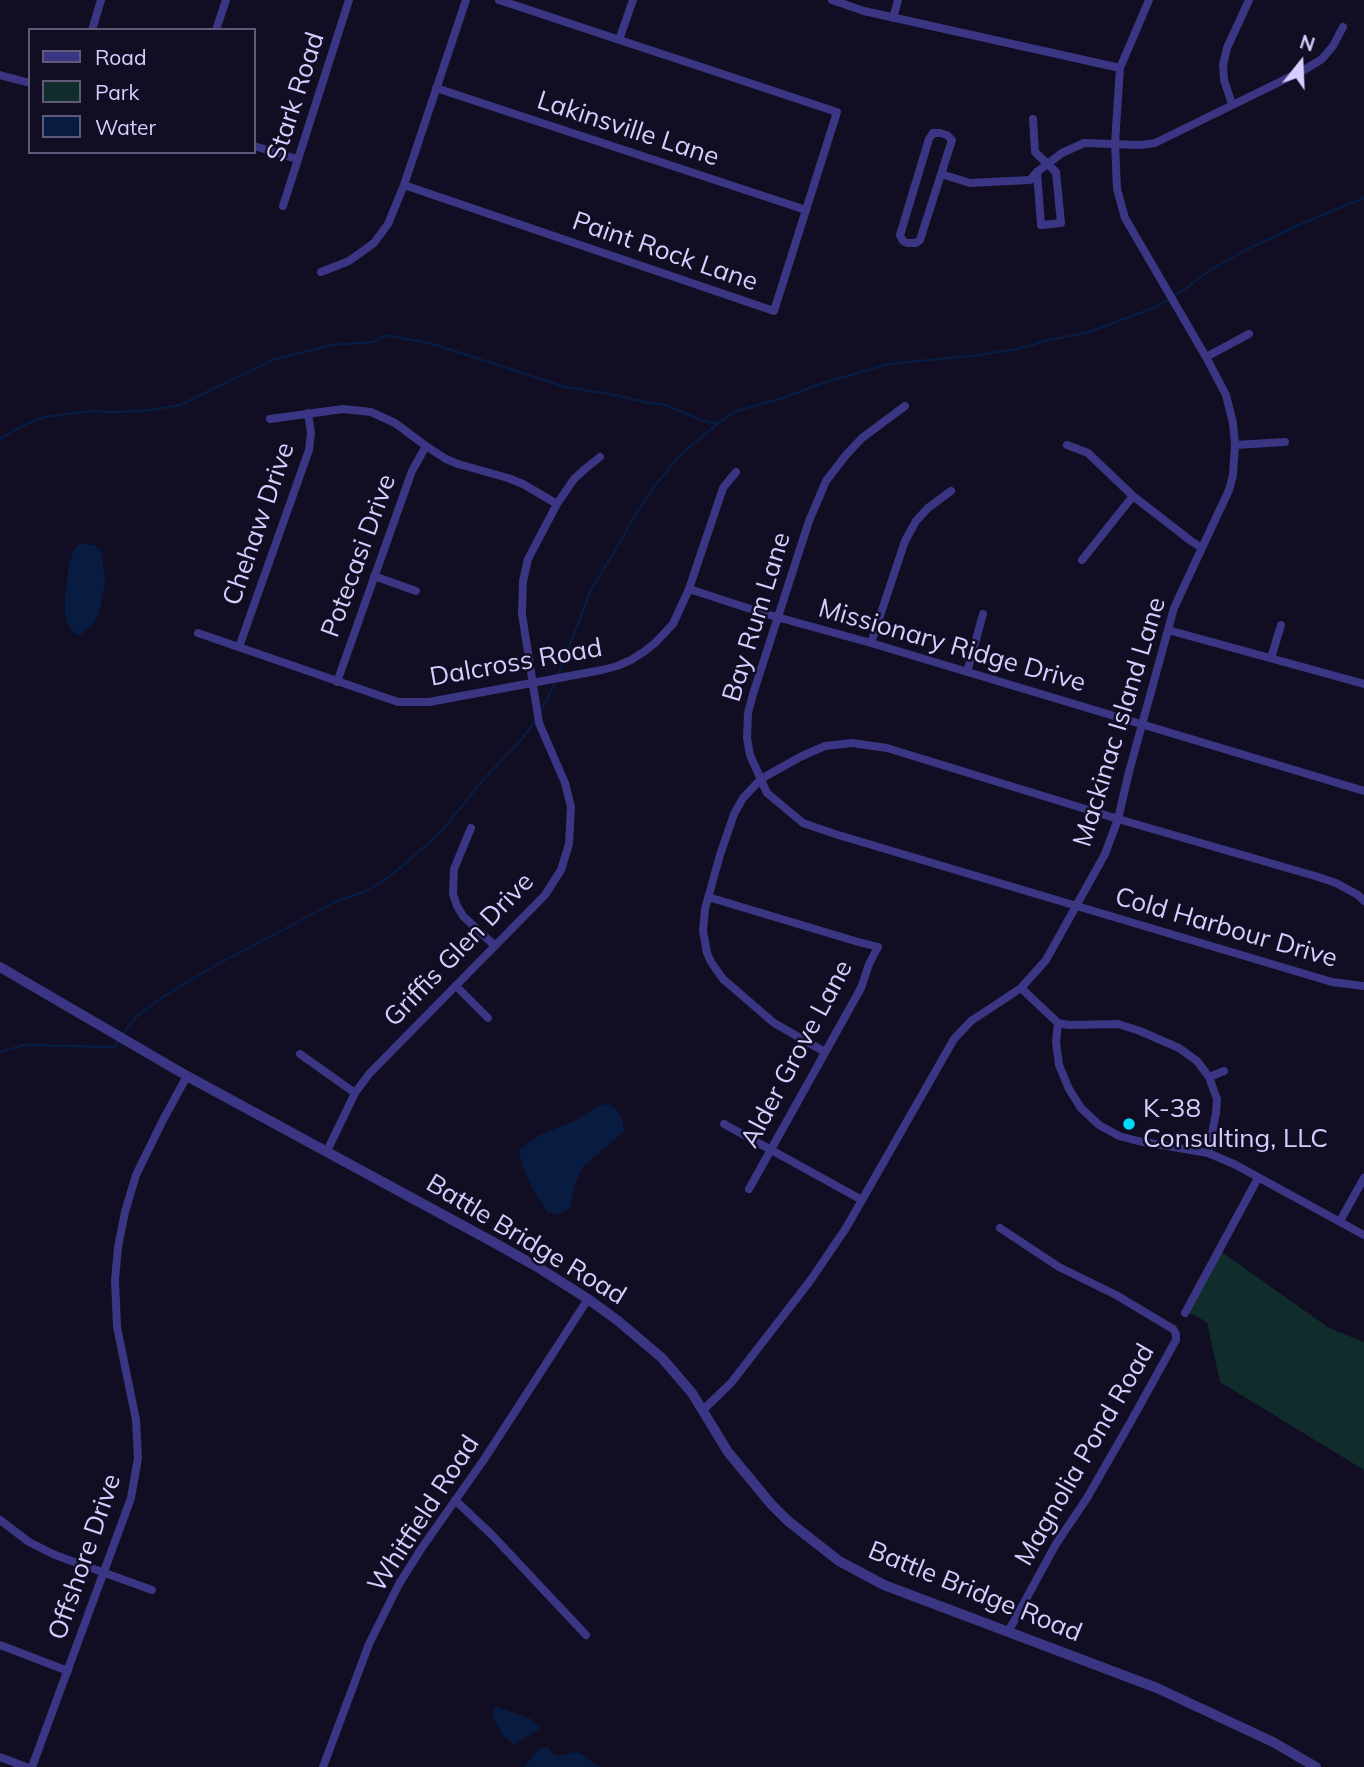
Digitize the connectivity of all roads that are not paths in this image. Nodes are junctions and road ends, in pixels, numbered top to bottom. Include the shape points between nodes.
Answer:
1 (101, 0) edge
2 (226, 0) edge
3 (349, 0) edge
4 (466, 0) edge
5 (499, 0) edge
6 (633, 0) edge
7 (832, 0) edge
8 (898, 0) edge
9 (1149, 0) edge
10 (1249, 0) edge
11 (893, 18) junction
12 (1343, 27) dead end
13 (93, 28) edge
14 (217, 28) edge
15 (620, 40) junction
16 (1120, 68) junction
17 (0, 75) edge
18 (28, 82) edge
19 (436, 88) junction
20 (1233, 104) junction
21 (1033, 119) dead end
22 (1115, 144) junction
23 (256, 147) edge
24 (297, 159) junction
25 (1047, 164) junction
26 (1037, 172) junction
27 (941, 174) junction
28 (404, 185) junction
29 (283, 206) dead end
30 (806, 209) junction
31 (321, 272) dead end
32 (1249, 334) dead end
33 (1206, 357) junction
34 (905, 406) dead end
35 (308, 413) junction
36 (270, 419) dead end
37 (1285, 442) dead end
38 (1067, 445) dead end
39 (1236, 445) junction
40 (426, 446) junction
41 (600, 457) dead end
42 (736, 472) dead end
43 (951, 491) dead end
44 (1133, 496) junction
45 (557, 504) junction
46 (1202, 548) junction
47 (1082, 560) dead end
48 (374, 576) junction
49 (689, 589) junction
50 (415, 591) dead end
51 (983, 614) dead end
52 (778, 617) junction
53 (1281, 625) dead end
54 (1168, 630) junction
55 (198, 633) dead end
56 (871, 643) junction
57 (239, 647) junction
58 (1271, 658) junction
59 (967, 672) junction
60 (337, 682) junction
61 (534, 683) junction
62 (1364, 684) edge
63 (1143, 725) junction
64 (761, 779) junction
65 (1364, 791) edge
66 (1118, 819) junction
67 (471, 828) dead end
68 (708, 897) junction
69 (1364, 901) edge
70 (1077, 906) junction
71 (495, 946) junction
72 (0, 967) edge
73 (456, 986) junction
74 (1364, 986) edge
75 (1021, 988) junction
76 (488, 1018) dead end
77 (1058, 1023) junction
78 (825, 1052) junction
79 (300, 1054) dead end
80 (1224, 1071) dead end
81 (187, 1076) junction
82 (1209, 1077) junction
83 (355, 1093) junction
84 (724, 1124) dead end
85 (771, 1150) junction
86 (327, 1151) junction
87 (1208, 1153) junction
88 (1258, 1178) junction
89 (1364, 1178) edge
90 (749, 1189) dead end
91 (862, 1200) junction
92 (1340, 1221) junction
93 (1000, 1228) dead end
94 (1364, 1235) edge
95 (588, 1299) junction
96 (1185, 1313) dead end
97 (703, 1410) junction
98 (455, 1500) junction
99 (0, 1520) edge
100 (104, 1573) junction
101 (152, 1590) dead end
102 (1008, 1632) junction
103 (586, 1635) dead end
104 (0, 1645) edge
105 (68, 1671) junction
106 (0, 1757) edge
107 (26, 1767) edge
108 (32, 1767) edge
109 (323, 1767) edge
110 (1316, 1767) edge

1 - 13 street
2 - 14 street
3 - 24 street, Stark Road
4 - 19 street
5 - 15 street, Paint Rock Lane
6 - 15 street
7 - 11 street
8 - 11 street
9 - 16 street, Mackinac Island Lane
10 - 20 street via 1223,65
11 - 16 street
12 - 20 street via 1322,59
15 - 30 street, Paint Rock Lane via 837,112
16 - 22 street, Mackinac Island Lane
17 - 18 street
19 - 28 street
19 - 30 street, Lakinsville Lane
20 - 22 street via 1155,143
21 - 25 street via 1035,152
22 - 25 street via 1084,143
22 - 33 street, Mackinac Island Lane via 1117,189 1125,218
23 - 24 street
24 - 29 street, Stark Road
25 - 26 street
25 - 26 street via 1056,172 1061,223 1041,225
26 - 27 street via 1030,180 991,183 970,183
27 - 27 street via 920,240 903,241 900,236 933,133 952,140
28 - 30 street, Paint Rock Lane via 774,311
28 - 31 street via 388,224 374,243 349,261
32 - 33 street
33 - 39 street, Mackinac Island Lane via 1226,395
34 - 52 street, Bay Rum Lane via 862,438 826,481
35 - 36 street
35 - 40 street via 371,412
35 - 57 street, Chehaw Drive via 309,450
37 - 39 street
38 - 44 street via 1088,453
39 - 46 street, Mackinac Island Lane via 1229,490
40 - 45 street via 458,464 523,484
40 - 48 street, Potecasi Drive via 412,471
41 - 45 street, Griffis Glen Drive via 574,480
42 - 49 street, Dalcross Road via 723,488
43 - 56 street via 916,521 905,541
44 - 46 street
44 - 47 street
45 - 61 street, Griffis Glen Drive via 528,559 523,580 522,614
46 - 54 street, Mackinac Island Lane
48 - 50 street
48 - 60 street, Potecasi Drive
49 - 52 street, Missionary Ridge Drive
49 - 61 street, Dalcross Road via 665,633 631,660
51 - 59 street
52 - 56 street, Missionary Ridge Drive
52 - 64 street, Bay Rum Lane via 748,713 750,755
53 - 58 street
54 - 58 street
54 - 63 street, Mackinac Island Lane
55 - 57 street, Dalcross Road
56 - 59 street, Missionary Ridge Drive
57 - 60 street, Dalcross Road
58 - 62 street
59 - 63 street, Missionary Ridge Drive
60 - 61 street, Dalcross Road via 398,702 429,702
61 - 71 street, Griffis Glen Drive via 539,723 568,795 569,844 561,870 545,895
63 - 65 street, Missionary Ridge Drive
63 - 66 street, Mackinac Island Lane
64 - 66 street via 825,746 863,743
64 - 68 street via 734,814
64 - 70 street, Bay Rum Lane via 767,793 803,823
66 - 69 street via 1315,876
66 - 70 street, Mackinac Island Lane
67 - 71 street via 454,869 453,894 463,916
68 - 78 street via 703,931 716,970 774,1023
68 - 78 street, Alder Grove Lane via 878,947
70 - 74 street, Cold Harbour Drive via 1332,982
70 - 75 street, Mackinac Island Lane via 1046,960
71 - 73 street, Griffis Glen Drive
72 - 81 street, Battle Bridge Road
73 - 76 street
73 - 83 street, Griffis Glen Drive
75 - 77 street
75 - 91 street, Mackinac Island Lane via 971,1021 954,1039
77 - 82 street via 1118,1024 1140,1031 1179,1048
77 - 87 street via 1059,1065 1082,1108 1099,1125 1138,1141
78 - 85 street, Alder Grove Lane
79 - 83 street
80 - 82 street
81 - 86 street, Battle Bridge Road
81 - 100 street, Offshore Drive via 136,1175 118,1247 117,1327 136,1420 138,1458 131,1498
82 - 87 street via 1217,1099
83 - 86 street, Griffis Glen Drive
84 - 85 street
85 - 90 street, Alder Grove Lane
85 - 91 street
86 - 95 street, Battle Bridge Road
87 - 88 street
88 - 92 street
88 - 96 street
89 - 92 street
91 - 97 street, Mackinac Island Lane via 802,1291 732,1384
92 - 94 street
93 - 102 street, Magnolia Pond Road via 1059,1268 1116,1295 1176,1334 1130,1423
95 - 97 street, Battle Bridge Road via 662,1358
95 - 98 street, Whitfield Road
97 - 102 street, Battle Bridge Road via 752,1482 820,1547 884,1585
98 - 103 street
98 - 109 street, Whitfield Road via 399,1584 369,1644
99 - 100 street via 29,1542
100 - 101 street
100 - 105 street, Offshore Drive
102 - 110 street, Battle Bridge Road via 1157,1688
104 - 105 street
105 - 108 street, Offshore Drive
106 - 107 street

